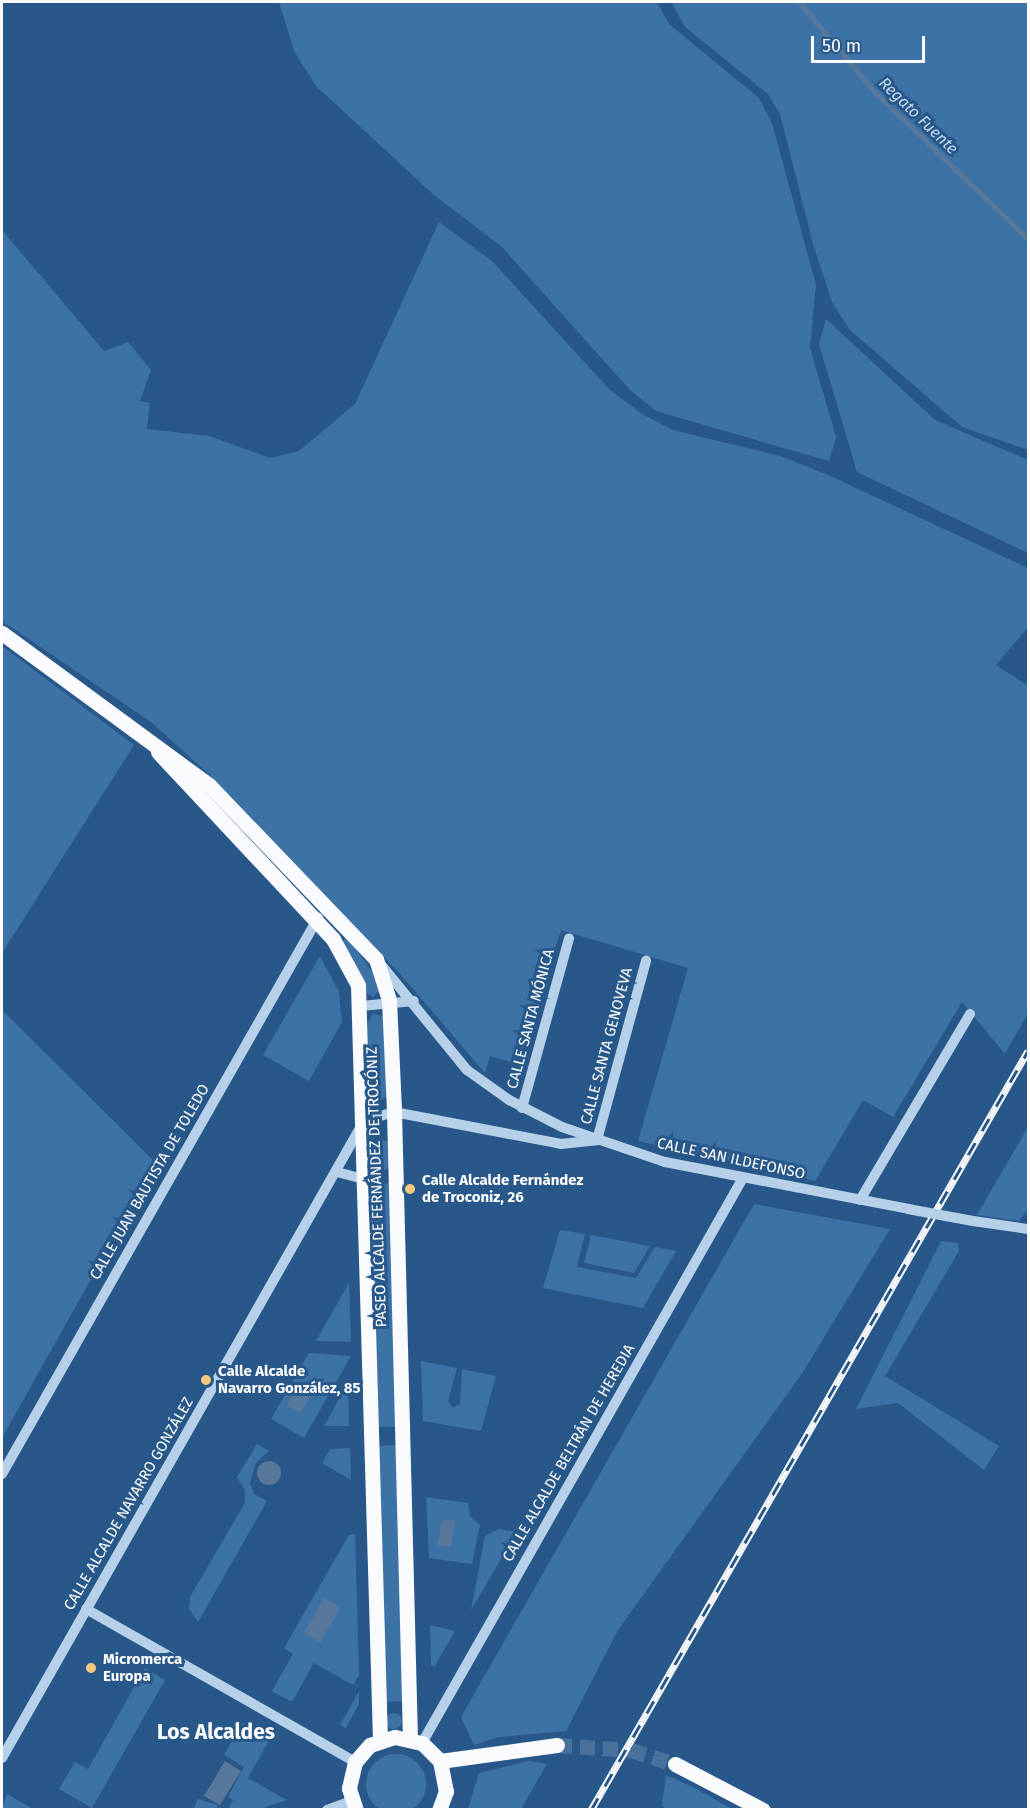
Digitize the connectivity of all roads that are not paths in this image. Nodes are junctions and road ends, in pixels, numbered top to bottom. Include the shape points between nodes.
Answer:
1 (2, 633) edge
2 (145, 735) junction
3 (327, 905) junction
4 (316, 921) junction
5 (568, 938) dead end
6 (376, 959) junction
7 (646, 961) dead end
8 (389, 1000) junction
9 (414, 1001) junction
10 (361, 1006) junction
11 (970, 1014) dead end
12 (522, 1108) junction
13 (394, 1112) junction
14 (364, 1121) junction
15 (597, 1140) junction
16 (337, 1172) junction
17 (743, 1178) junction
18 (366, 1180) junction
19 (860, 1200) junction
20 (1029, 1229) edge
21 (2, 1474) edge
22 (86, 1610) junction
23 (380, 1740) junction
24 (416, 1741) junction
25 (557, 1745) tunnel mouth
26 (2, 1758) edge
27 (440, 1761) junction
28 (356, 1762) junction
29 (463, 1762) junction
30 (675, 1764) tunnel mouth
31 (445, 1777) junction
32 (354, 1805) edge
33 (327, 1809) edge
34 (439, 1809) edge
35 (763, 1809) edge

1 - 2 main road, PASEO ALCALDE FERNÁNDEZ DE TROCÓNIZ
2 - 3 main road, PASEO ALCALDE FERNÁNDEZ DE TROCÓNIZ via 209,785
2 - 4 main road, PASEO ALCALDE FERNÁNDEZ DE TROCÓNIZ via 184,786
3 - 4 street, CALLE JUAN BAUTISTA DE TOLEDO
3 - 6 main road, PASEO ALCALDE FERNÁNDEZ DE TROCÓNIZ
4 - 10 main road, PASEO ALCALDE FERNÁNDEZ DE TROCÓNIZ via 348,962
4 - 21 street, CALLE JUAN BAUTISTA DE TOLEDO
5 - 12 street, CALLE SANTA MÓNICA
6 - 8 main road, PASEO ALCALDE FERNÁNDEZ DE TROCÓNIZ
6 - 9 street, CALLE SAN ILDEFONSO
7 - 15 street, CALLE SANTA GENOVEVA
8 - 9 street
8 - 10 street
8 - 13 main road, PASEO ALCALDE FERNÁNDEZ DE TROCÓNIZ
9 - 12 street, CALLE SAN ILDEFONSO via 467,1070
10 - 14 main road, PASEO ALCALDE FERNÁNDEZ DE TROCÓNIZ
11 - 19 street
12 - 15 street, CALLE SAN ILDEFONSO
13 - 14 street, CALLE SAN ILDEFONSO
13 - 15 street, CALLE SAN ILDEFONSO via 561,1144
13 - 24 main road, PASEO ALCALDE FERNÁNDEZ DE TROCÓNIZ
14 - 16 street, CALLE ALCALDE NAVARRO GONZÁLEZ
14 - 18 main road, PASEO ALCALDE FERNÁNDEZ DE TROCÓNIZ
15 - 17 street, CALLE SAN ILDEFONSO via 665,1162
16 - 18 street
16 - 22 street, CALLE ALCALDE NAVARRO GONZÁLEZ
17 - 19 street, CALLE SAN ILDEFONSO
17 - 24 street, CALLE ALCALDE BELTRÁN DE HEREDIA
18 - 23 main road, PASEO ALCALDE FERNÁNDEZ DE TROCÓNIZ
19 - 20 street, CALLE SAN ILDEFONSO, bridge
22 - 26 street, CALLE ALCALDE NAVARRO GONZÁLEZ
22 - 28 street
23 - 24 main road
23 - 28 main road
24 - 27 main road
25 - 29 main road
27 - 29 main road
27 - 31 main road
28 - 32 main road
29 - 31 main road
30 - 35 main road
31 - 34 main road
32 - 33 street

